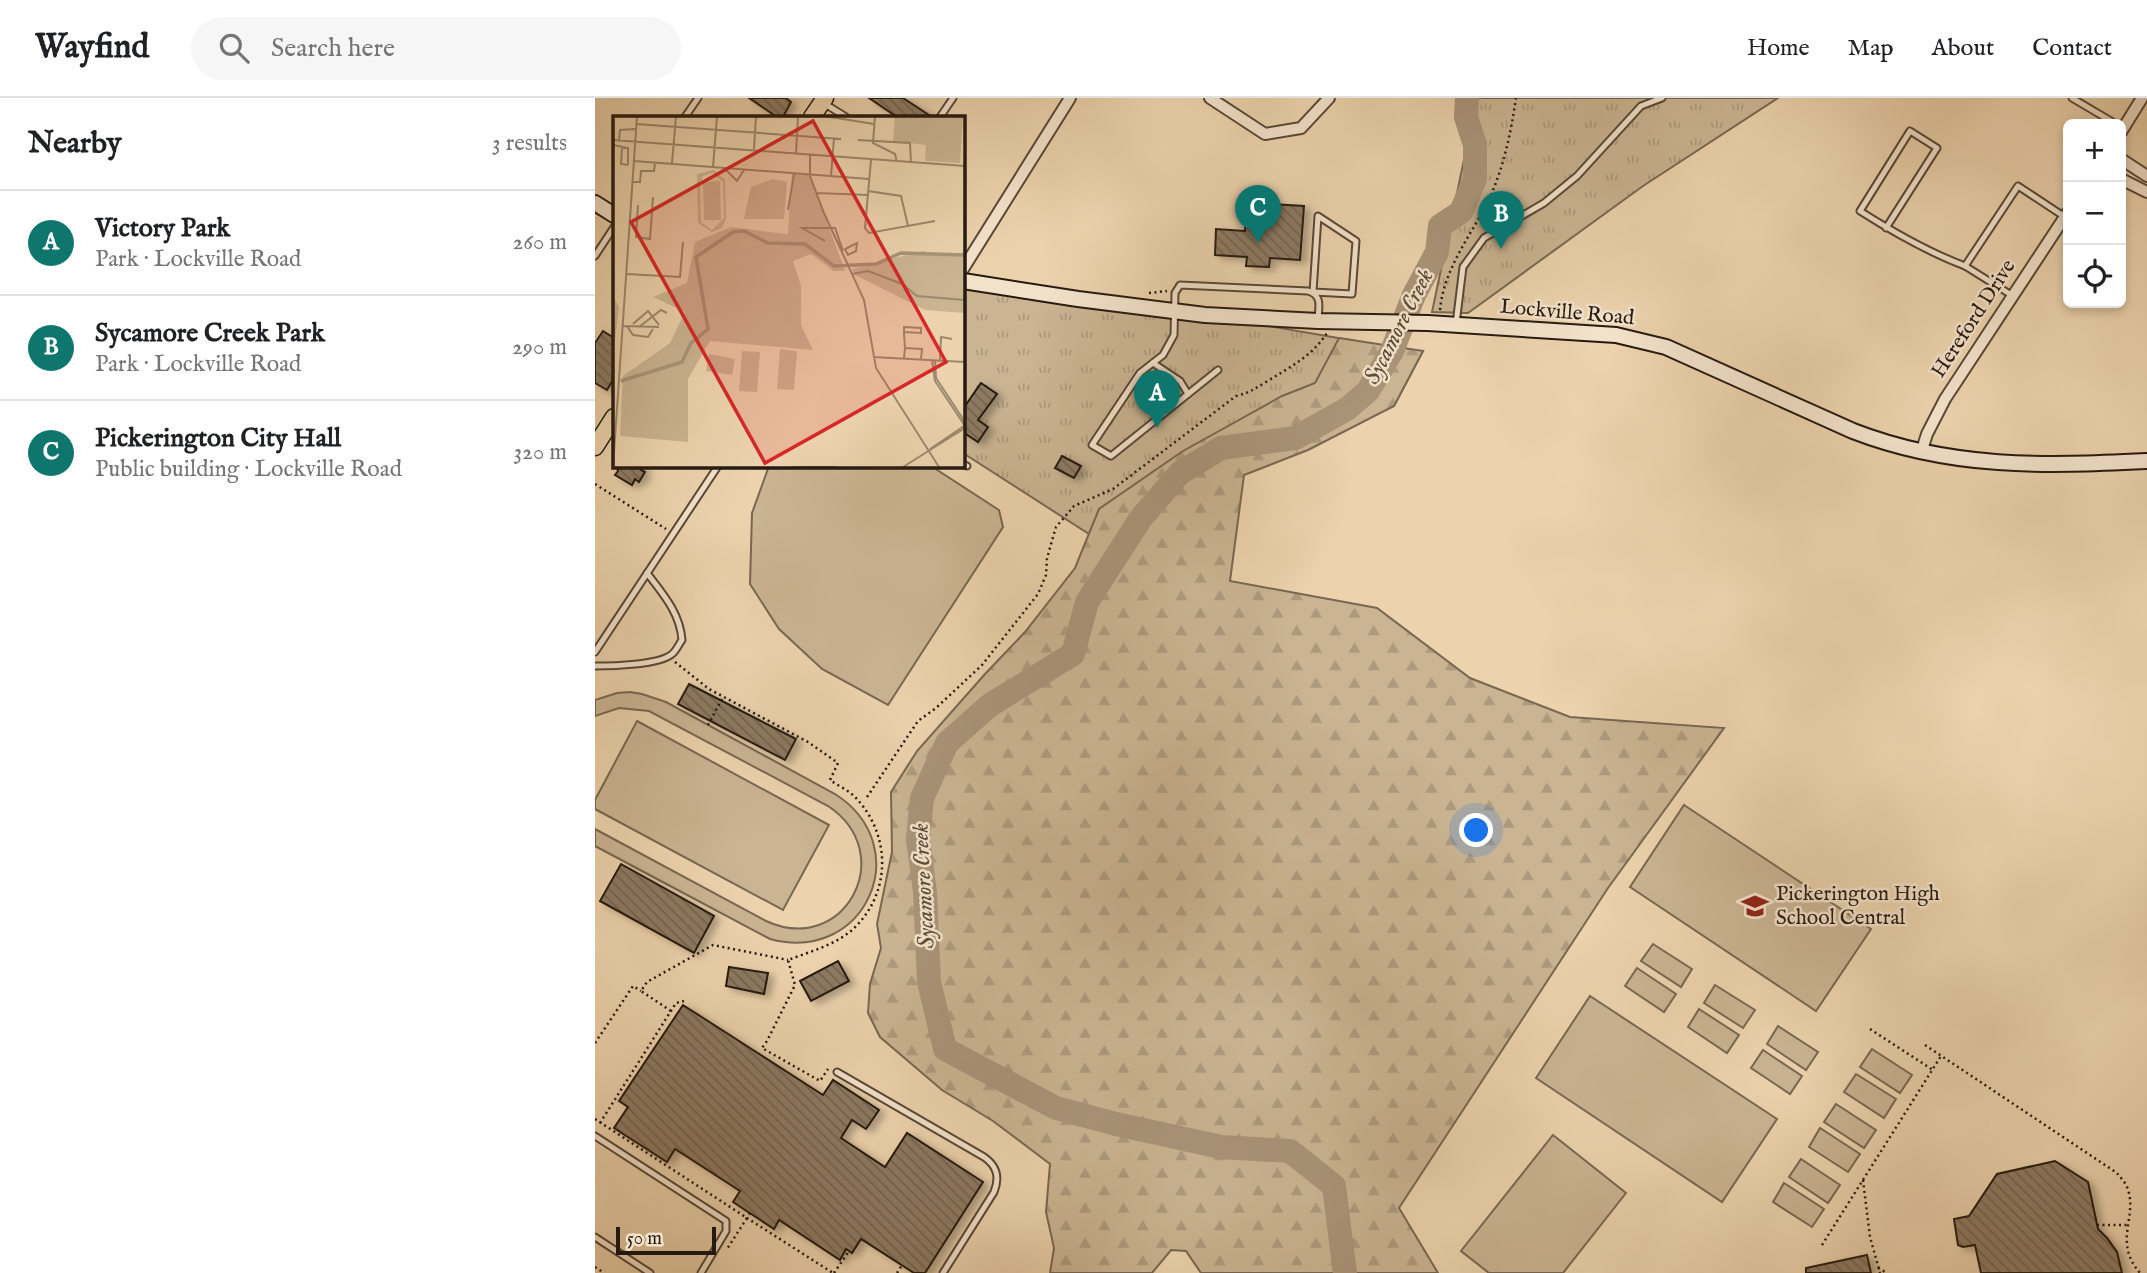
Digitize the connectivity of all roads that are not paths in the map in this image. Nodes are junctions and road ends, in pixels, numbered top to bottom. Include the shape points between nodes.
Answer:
1 (698, 98) edge
2 (953, 98) edge
3 (1070, 98) edge
4 (1210, 98) edge
5 (1329, 98) edge
6 (1662, 98) edge
7 (2072, 98) edge
8 (2142, 98) edge
9 (821, 99) edge
10 (686, 116) edge
11 (812, 116) edge
12 (845, 116) edge
13 (941, 116) edge
14 (2106, 119) edge
15 (2126, 120) edge
16 (2126, 162) edge
17 (2147, 176) edge
18 (2126, 181) edge
19 (2147, 192) edge
20 (595, 203) edge
21 (2063, 212) edge
22 (613, 214) edge
23 (2063, 220) edge
24 (1886, 228) junction
25 (613, 229) edge
26 (595, 256) edge
27 (1965, 266) junction
28 (964, 267) edge
29 (964, 281) edge
30 (1313, 292) junction
31 (2013, 296) junction
32 (1173, 311) junction
33 (1318, 321) junction
34 (1456, 325) junction
35 (1153, 363) junction
36 (1218, 370) dead end
37 (1188, 394) junction
38 (613, 419) edge
39 (595, 447) edge
40 (1921, 453) junction
41 (2147, 461) edge
42 (717, 467) edge
43 (647, 573) junction
44 (596, 648) edge
45 (595, 666) edge
46 (837, 1072) road end
47 (595, 1136) edge
48 (595, 1237) edge
49 (650, 1273) edge
50 (701, 1273) edge
51 (943, 1273) edge

1 - 10 lane
2 - 13 lane
3 - 28 street
4 - 5 street via 1265,134 1301,128
6 - 34 lane via 1641,106 1577,176 1543,203 1484,238 1463,267
7 - 14 lane
8 - 15 street
9 - 11 main road
9 - 12 lane
16 - 17 street
18 - 19 street
20 - 22 main road
21 - 27 lane via 2018,186
23 - 31 street, Hereford Drive
24 - 24 lane via 1860,211 1910,131 1937,148
24 - 27 lane
25 - 26 lane
27 - 31 lane
29 - 32 main road, Lockville Road
30 - 30 lane via 1352,294 1356,241 1318,216
30 - 32 lane via 1185,284 1177,288
30 - 33 lane via 1319,301
31 - 40 street, Hereford Drive via 1940,408
32 - 33 main road, Lockville Road
32 - 35 lane via 1174,335
33 - 34 main road, Lockville Road
34 - 40 main road, Lockville Road via 1596,332 1654,343 1853,431
35 - 37 lane via 1180,381
35 - 37 lane via 1140,373 1092,445 1111,456
36 - 37 lane
38 - 39 main road
40 - 41 main road, Lockville Road via 2025,465
42 - 43 lane
43 - 44 lane
43 - 45 lane via 681,624 682,640 668,657 622,667
46 - 51 lane via 984,1157 997,1172 994,1192
47 - 50 lane via 726,1221 726,1231
48 - 49 lane

